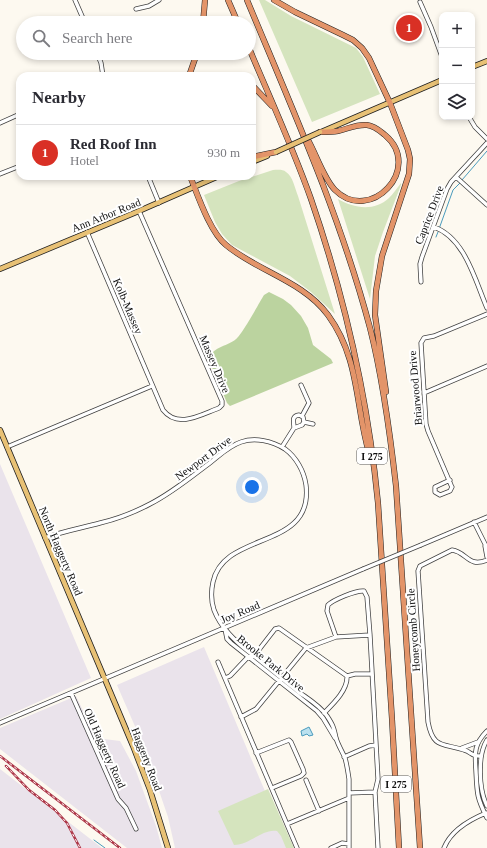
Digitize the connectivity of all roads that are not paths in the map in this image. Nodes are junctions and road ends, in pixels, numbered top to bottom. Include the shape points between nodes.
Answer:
1 (75, 0) edge
2 (159, 0) edge
3 (205, 0) edge
4 (228, 0) edge
5 (247, 0) edge
6 (274, 0) edge
7 (420, 2) dead end
8 (136, 9) dead end
9 (82, 16) edge
10 (204, 16) edge
11 (235, 16) edge
12 (254, 16) edge
13 (256, 21) edge
14 (439, 49) edge
15 (100, 60) edge
16 (194, 60) edge
17 (254, 60) edge
18 (487, 61) edge
19 (475, 66) edge
20 (102, 72) edge
21 (190, 72) edge
22 (439, 81) edge
23 (256, 88) edge
24 (390, 103) junction
25 (276, 111) junction
26 (16, 116) edge
27 (297, 119) junction
28 (471, 120) edge
29 (0, 123) edge
30 (320, 132) junction
31 (487, 139) edge
32 (487, 143) edge
33 (276, 152) junction
34 (256, 156) edge
35 (256, 160) edge
36 (16, 168) edge
37 (0, 174) edge
38 (456, 176) junction
39 (150, 180) edge
40 (191, 180) edge
41 (210, 180) edge
42 (194, 187) junction
43 (159, 203) junction
44 (487, 205) edge
45 (139, 211) junction
46 (434, 227) junction
47 (87, 232) junction
48 (0, 269) edge
49 (421, 282) dead end
50 (487, 308) edge
51 (487, 314) edge
52 (487, 366) edge
53 (301, 385) dead end
54 (152, 386) junction
55 (424, 393) junction
56 (385, 407) junction
57 (302, 416) junction
58 (304, 422) junction
59 (313, 424) dead end
60 (294, 428) junction
61 (0, 430) edge
62 (7, 447) junction
63 (282, 447) junction
64 (375, 471) junction
65 (450, 480) junction
66 (487, 517) edge
67 (474, 522) junction
68 (45, 538) junction
69 (486, 546) edge
70 (487, 559) edge
71 (224, 628) junction
72 (370, 635) junction
73 (336, 637) junction
74 (306, 648) junction
75 (254, 656) junction
76 (248, 657) junction
77 (218, 662) dead end
78 (372, 674) junction
79 (347, 676) junction
80 (106, 678) junction
81 (225, 678) junction
82 (280, 680) junction
83 (71, 693) junction
84 (323, 714) junction
85 (241, 717) junction
86 (0, 723) edge
87 (487, 731) edge
88 (487, 740) edge
89 (478, 742) junction
90 (376, 745) junction
91 (459, 749) junction
92 (256, 752) junction
93 (474, 756) junction
94 (481, 756) junction
95 (344, 757) junction
96 (306, 780) dead end
97 (272, 788) junction
98 (476, 791) junction
99 (482, 791) junction
100 (375, 792) junction
101 (349, 793) junction
102 (349, 798) junction
103 (487, 806) edge
104 (319, 811) junction
105 (486, 815) edge
106 (287, 824) junction
107 (136, 829) dead end
108 (349, 846) edge
109 (168, 848) edge
110 (297, 848) edge
111 (331, 848) edge
112 (378, 848) edge
113 (399, 848) edge
114 (420, 848) edge
115 (444, 848) edge

1 - 9 street
2 - 8 street
3 - 10 highway
4 - 11 highway
5 - 12 highway, I 275
6 - 24 highway via 359,45 369,58
7 - 14 street
13 - 27 highway, I 275
15 - 20 street
16 - 21 highway
17 - 25 highway, I 275
18 - 19 main road
22 - 24 main road
23 - 25 highway
24 - 30 main road
24 - 56 highway via 407,146 410,165 408,182 382,256 376,287 375,315 386,393
25 - 64 highway, I 275 via 311,199 342,298 365,404
26 - 29 street
27 - 30 highway via 328,181 339,194 353,200 364,200 381,195 391,186 397,175 398,157 390,140 378,128 358,125 338,131
27 - 56 highway, I 275 via 351,265 376,353
28 - 31 street
30 - 33 main road, bridge
32 - 38 street, Caprice Drive
33 - 34 highway
33 - 35 main road
36 - 37 street
38 - 44 street
38 - 46 street, Caprice Drive via 447,189
39 - 43 street
40 - 42 highway
41 - 42 main road, Ann Arbor Road
42 - 43 main road, Ann Arbor Road
42 - 64 highway via 214,230 226,245 306,293 328,314 350,358 367,446
43 - 45 main road, Ann Arbor Road
45 - 47 main road, Ann Arbor Road
45 - 54 street, Massey Drive via 222,405 188,420 176,420 163,410
46 - 49 street, Caprice Drive via 420,264
46 - 50 street via 446,233 462,250
47 - 48 main road, Ann Arbor Road
47 - 54 street, Kolb-Massey
51 - 55 street, Briarwood Drive via 422,340
52 - 55 street
53 - 57 street via 309,404
54 - 62 street
55 - 65 street, Briarwood Drive via 427,428
56 - 114 highway, I 275 via 396,486
57 - 58 street
57 - 60 street via 294,417
58 - 59 street
58 - 60 street
60 - 63 street
61 - 62 main road, North Haggerty Road
62 - 68 main road, North Haggerty Road
63 - 68 street, Newport Drive via 261,440 240,443 150,504 104,522 62,531
63 - 71 street, Newport Drive via 295,459 304,476 304,506 287,529 239,550 226,559 218,569 213,580 212,602 217,618
64 - 113 highway, I 275
65 - 65 street via 451,490 440,495 435,492 435,487
66 - 67 street, Joy Road
67 - 69 street
67 - 71 street, Joy Road, bridge
68 - 80 main road, North Haggerty Road
69 - 70 street
70 - 91 street, Honeycomb Circle via 474,562 452,550 418,569 430,732 438,743
71 - 75 street, Brooke Park Drive
71 - 76 street, Brooke Park Drive via 228,640
71 - 80 street, Joy Road
72 - 73 street
72 - 73 street via 366,594 362,590 328,605 327,611
72 - 78 street
73 - 74 street
74 - 75 street via 276,628
74 - 79 street
74 - 82 street
75 - 76 street
75 - 82 street, Brooke Park Drive
76 - 81 street
76 - 82 street, Brooke Park Drive
77 - 81 street
78 - 79 street
78 - 90 street
79 - 84 street via 344,689
80 - 83 street, Joy Road
80 - 109 main road, Haggerty Road via 148,786
81 - 85 street
82 - 84 street, Brooke Park Drive
82 - 85 street via 256,709
83 - 86 street, Joy Road
83 - 107 street, Old Haggerty Road via 118,799 126,808
84 - 95 street, Brooke Park Drive via 335,730
85 - 92 street
87 - 89 street
88 - 94 street
89 - 91 street
89 - 93 street
90 - 95 street
90 - 100 street via 378,779
91 - 93 street, Honeycomb Circle
92 - 97 street
92 - 97 street via 289,740 291,742 304,772
93 - 94 street, Honeycomb Circle
93 - 98 street
94 - 99 street
95 - 101 street, Brooke Park Drive
96 - 104 street
97 - 106 street
98 - 99 street
98 - 105 street
99 - 103 street
100 - 101 street
100 - 112 street
101 - 102 street, Brooke Park Drive
102 - 104 street
102 - 108 street, Brooke Park Drive
104 - 106 street
105 - 115 street via 470,821 451,835
106 - 110 street
108 - 111 street via 342,843

